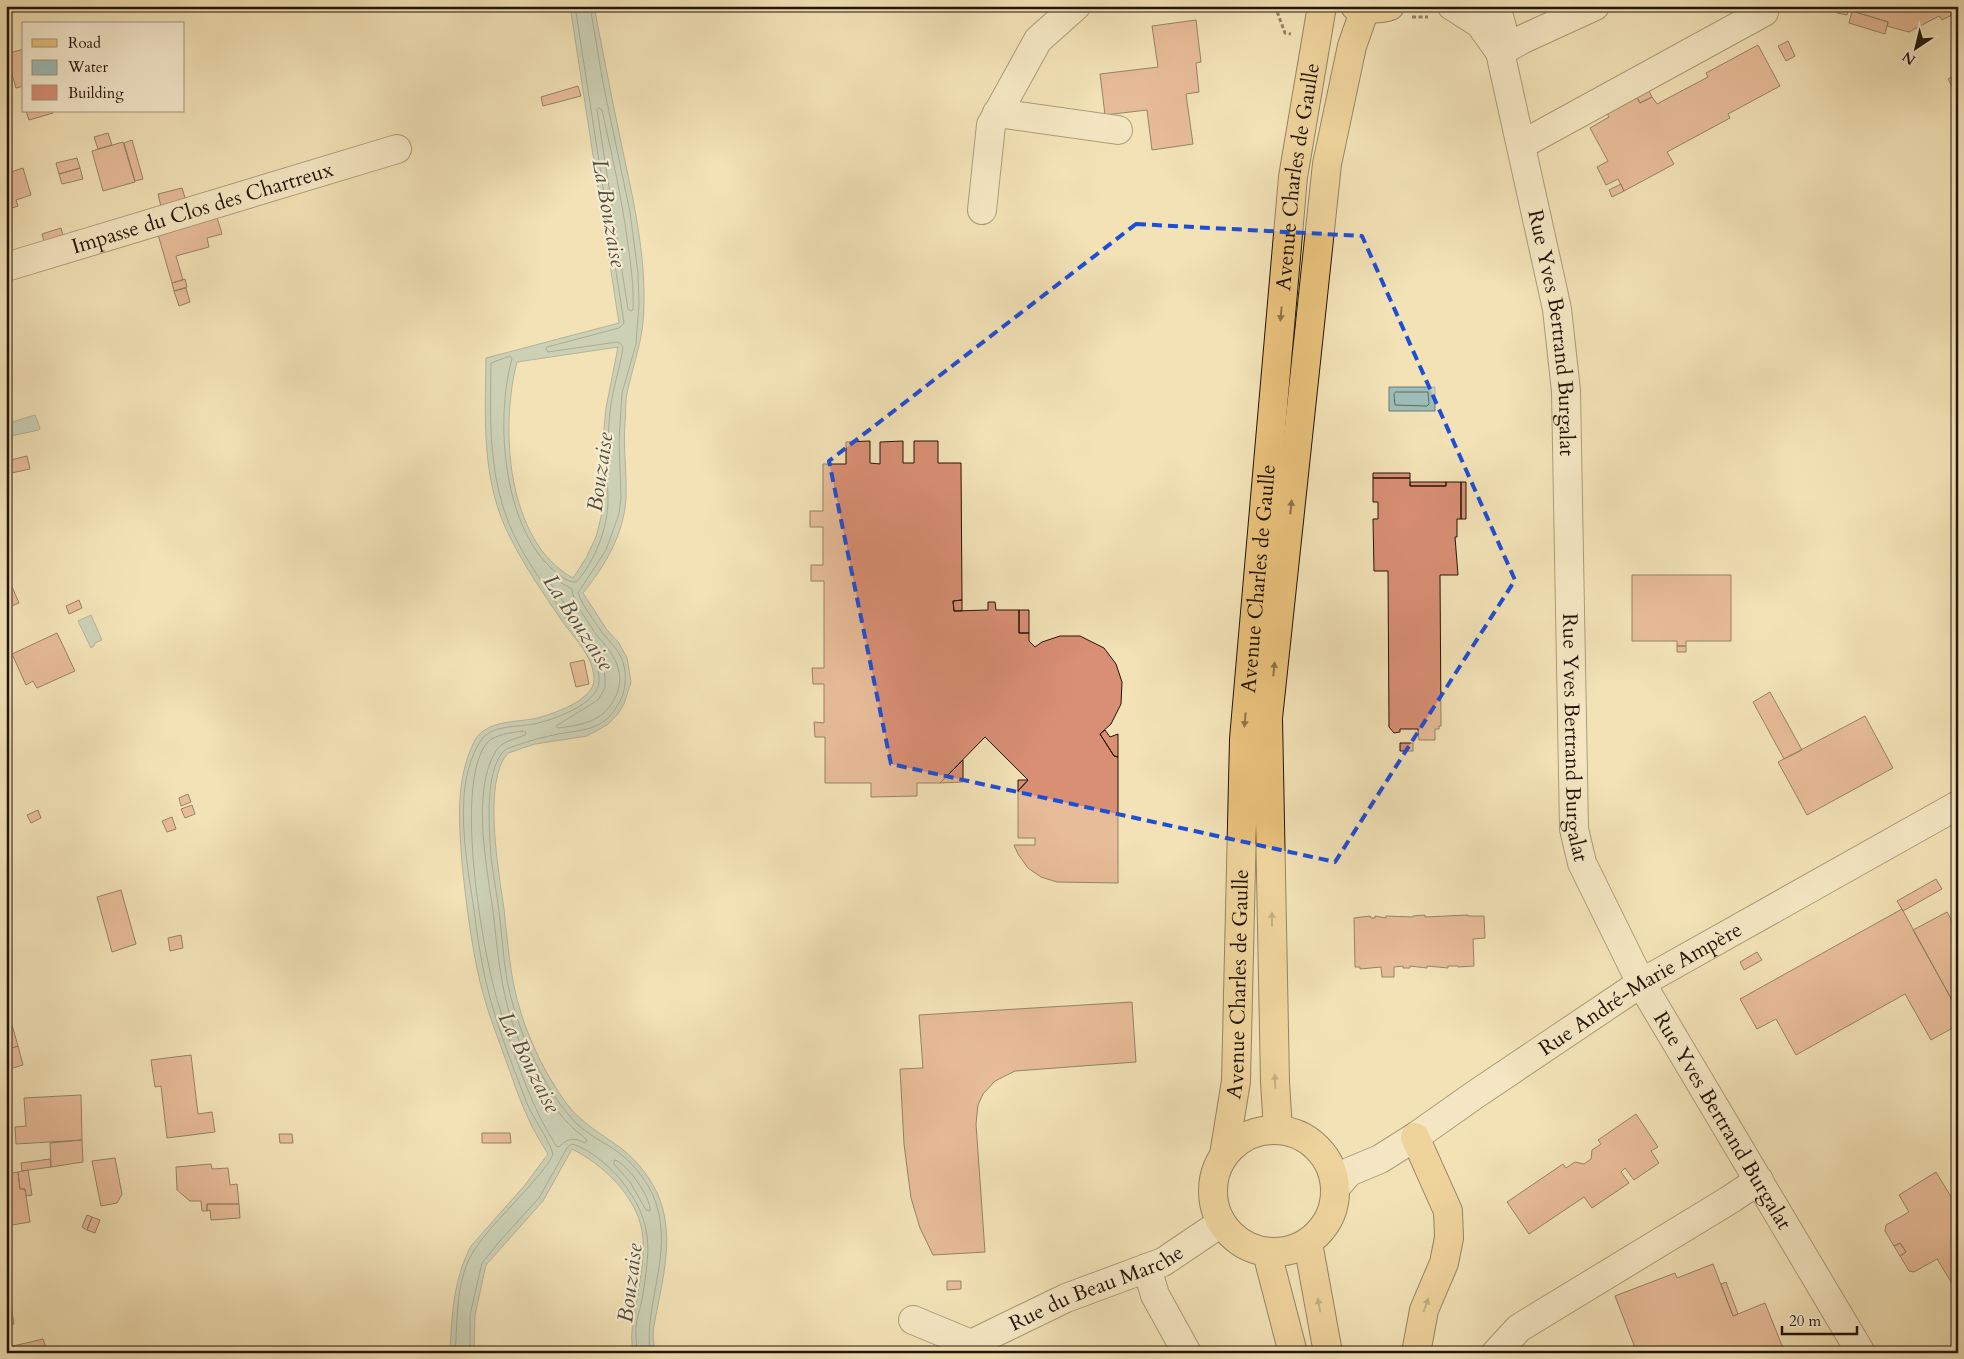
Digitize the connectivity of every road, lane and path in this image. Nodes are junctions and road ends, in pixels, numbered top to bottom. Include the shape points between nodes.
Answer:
1 (1076, 6) edge
2 (1275, 6) edge
3 (1322, 6) edge
4 (1452, 6) edge
5 (1496, 6) edge
6 (1595, 6) edge
7 (1370, 7) edge
8 (1764, 12) dead end
9 (1285, 33) dead end
10 (1500, 52) junction
11 (997, 113) junction
12 (1118, 130) dead end
13 (1521, 145) junction
14 (397, 149) dead end
15 (982, 210) dead end
16 (6, 268) edge
17 (1958, 804) edge
18 (1642, 983) junction
19 (1278, 1130) junction
20 (1415, 1137) junction
21 (1224, 1155) junction
22 (1758, 1180) junction
23 (1335, 1188) junction
24 (1221, 1222) junction
25 (1308, 1243) junction
26 (1267, 1253) junction
27 (1147, 1268) junction
28 (913, 1320) dead end
29 (1187, 1353) edge
30 (1293, 1353) edge
31 (1328, 1353) edge
32 (1416, 1353) edge
33 (1496, 1353) edge
34 (1861, 1353) edge

1 - 11 street via 1038,40
2 - 9 path
3 -> 21 main road, Avenue Charles de Gaulle via 1293,177 1244,739 1236,1081
4 - 10 street, Rue Yves Bertrand Burgalat via 1480,24
5 - 10 street, Rue Yves Bertrand Burgalat via 1502,26
6 - 10 street
19 -> 7 main road, Avenue Charles de Gaulle via 1268,718 1327,164 1352,46
8 - 13 street
10 - 13 street, Rue Yves Bertrand Burgalat
11 - 12 street
11 - 15 street via 991,125
13 - 18 street, Rue Yves Bertrand Burgalat via 1557,308 1566,391 1574,829 1582,863
14 - 16 street, Impasse du Clos des Chartreux
17 - 18 street, Rue André-Marie Ampère
18 - 20 street, Rue André-Marie Ampère
18 - 22 street, Rue Yves Bertrand Burgalat
19 - 21 main road, Avenue Charles de Gaulle via 1257,1132 1239,1141
19 - 23 main road, Avenue Charles de Gaulle via 1311,1142 1332,1170
20 - 23 street, Rue André-Marie Ampère via 1380,1159 1349,1172
32 -> 20 main road via 1424,1310 1444,1263 1449,1238 1448,1211
21 - 24 main road, Avenue Charles de Gaulle via 1212,1188 1214,1206
22 - 33 street via 1519,1328
22 - 34 street, Rue Yves Bertrand Burgalat
23 - 25 main road, Avenue Charles de Gaulle via 1333,1209 1324,1228
24 - 26 main road, Avenue Charles de Gaulle via 1233,1238 1249,1248
24 - 27 street, Rue du Beau Marche via 1163,1262
25 - 26 main road, Avenue Charles de Gaulle via 1288,1251
31 -> 25 main road
26 - 30 main road
27 - 28 street, Rue du Beau Marche via 1066,1298 971,1344
27 - 29 street via 1155,1295

